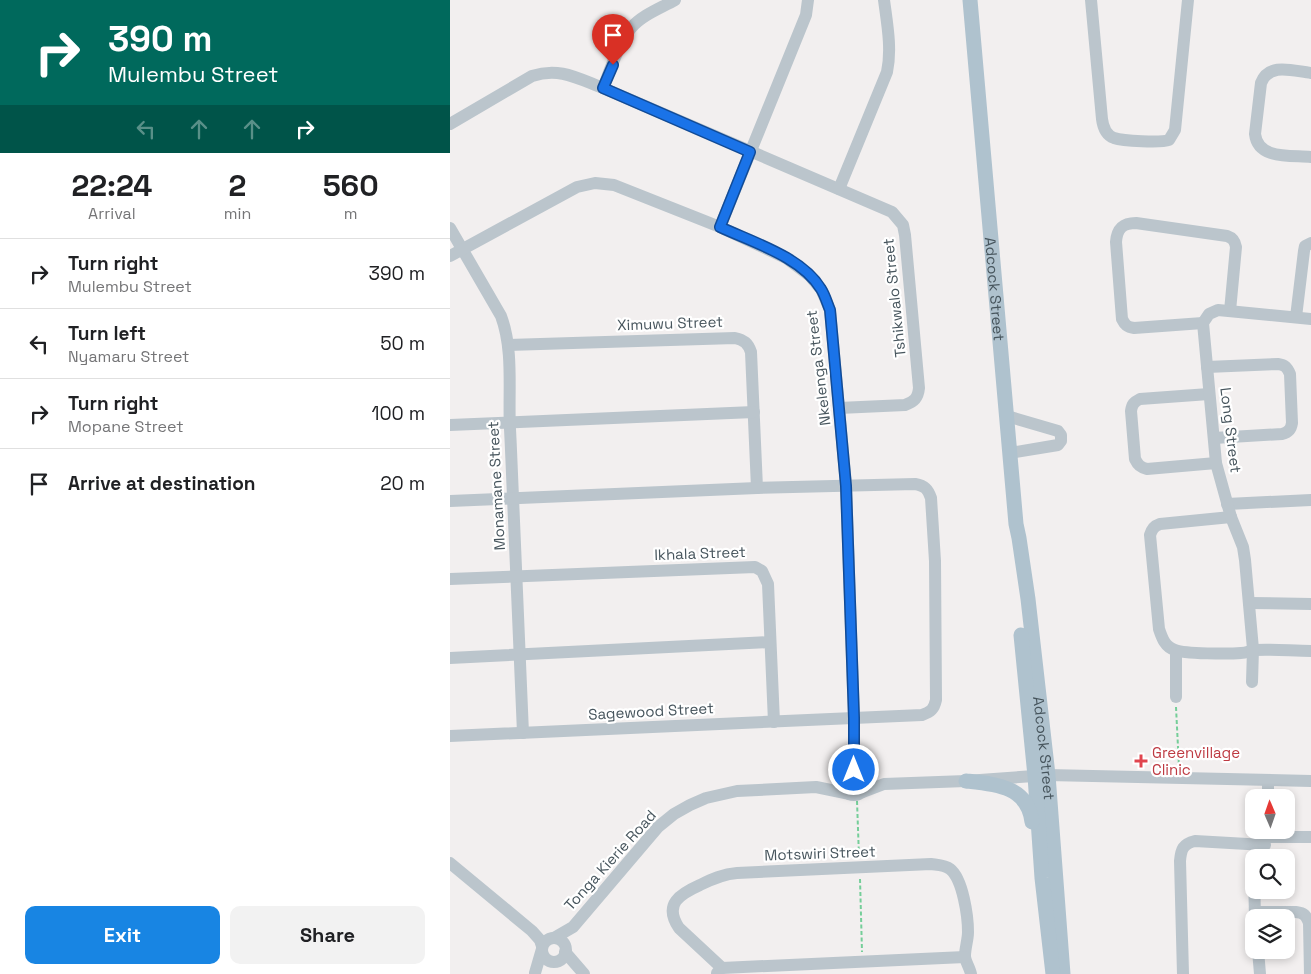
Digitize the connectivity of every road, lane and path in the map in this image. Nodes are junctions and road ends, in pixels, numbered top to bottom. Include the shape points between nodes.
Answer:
1 (675, 0) edge
2 (808, 0) edge
3 (884, 0) edge
4 (970, 0) edge
5 (977, 0) edge
6 (1092, 0) edge
7 (1188, 0) edge
8 (976, 53) junction
9 (1311, 73) edge
10 (603, 88) junction
11 (450, 124) edge
12 (750, 152) junction
13 (1311, 157) edge
14 (839, 189) junction
15 (720, 227) junction
16 (450, 228) edge
17 (1311, 242) edge
18 (462, 249) junction
19 (450, 256) edge
20 (1230, 311) junction
21 (1296, 317) junction
22 (1311, 319) edge
23 (1203, 323) junction
24 (508, 345) junction
25 (1207, 367) junction
26 (1209, 394) junction
27 (839, 408) junction
28 (754, 412) junction
29 (1006, 416) junction
30 (510, 422) junction
31 (450, 425) edge
32 (1214, 438) junction
33 (1010, 453) junction
34 (1216, 463) junction
35 (846, 486) junction
36 (757, 488) junction
37 (514, 499) junction
38 (1311, 500) edge
39 (450, 501) edge
40 (1227, 504) junction
41 (1231, 517) junction
42 (517, 576) junction
43 (450, 579) edge
44 (1249, 603) junction
45 (1311, 604) edge
46 (770, 642) junction
47 (1253, 650) junction
48 (1176, 651) junction
49 (1311, 651) edge
50 (520, 654) junction
51 (450, 658) edge
52 (1252, 682) dead end
53 (1176, 697) joint
54 (854, 718) junction
55 (774, 722) junction
56 (523, 733) junction
57 (450, 736) edge
58 (855, 773) junction
59 (1042, 775) junction
60 (1179, 778) junction
61 (1268, 780) junction
62 (966, 781) junction
63 (1311, 781) edge
64 (884, 784) junction
65 (816, 787) junction
66 (1268, 789) edge
67 (857, 794) junction
68 (1295, 837) edge
69 (1311, 837) edge
70 (1245, 838) edge
71 (450, 863) edge
72 (860, 867) junction
73 (1042, 878) junction
74 (1295, 912) edge
75 (573, 927) junction
76 (547, 943) junction
77 (565, 950) junction
78 (965, 957) junction
79 (1259, 959) edge
80 (554, 961) junction
81 (863, 961) junction
82 (719, 971) edge
83 (581, 972) edge
84 (534, 973) edge
85 (971, 974) edge
86 (1053, 974) edge
87 (1063, 974) edge
88 (1183, 974) edge
89 (1260, 974) edge
90 (1310, 974) edge

1 - 10 street via 632,26
2 - 12 street via 806,15
3 - 14 street via 889,50 887,72
4 - 8 main road, Adcock Street
5 - 8 main road, Adcock Street
6 - 7 street via 1105,130 1115,138 1159,142 1169,140 1176,130
8 - 29 main road, Adcock Street
9 - 13 street via 1277,70 1264,76 1255,134 1259,147 1270,154
10 - 11 street, Tshikwalo Street via 566,74 541,73
10 - 12 street, Tshikwalo Street
12 - 14 street, Tshikwalo Street
12 - 15 street
14 - 27 street, Tshikwalo Street via 892,212 903,225 920,388 913,402 905,405
15 - 18 street, Nkelenga Street via 614,185 595,183 577,186
15 - 27 street, Nkelenga Street via 786,258 821,289 830,310
16 - 18 street, Monamane Street
17 - 21 street via 1304,251
18 - 19 street, Nkelenga Street
18 - 24 street, Monamane Street via 501,316
20 - 21 street
20 - 23 street via 1218,310 1209,314
20 - 23 street via 1236,247 1232,238 1136,223 1122,227 1116,242 1124,324 1134,328
21 - 22 street
23 - 25 street, Long Street
24 - 28 street, Ximuwu Street via 735,338 748,345 751,352
24 - 30 street, Monamane Street
25 - 26 street, Long Street
25 - 32 street via 1278,364 1284,365 1290,374 1292,423 1288,432
26 - 32 street, Long Street
26 - 34 street via 1135,401 1132,421 1135,459 1137,464 1147,469
27 - 35 street, Nkelenga Street
28 - 30 street
28 - 36 street, Ximuwu Street
29 - 33 main road, Adcock Street
29 - 33 street via 1058,431 1062,435 1058,445
30 - 31 street
30 - 37 street, Monamane Street
32 - 34 street, Long Street
33 - 59 main road, Adcock Street via 1016,524 1028,599
34 - 40 street, Long Street
35 - 36 street
35 - 54 street, Nkelenga Street
35 - 54 street, Sagewood Street via 923,486 931,498 935,561 934,707 922,715
36 - 37 street
37 - 39 street
37 - 42 street, Monamane Street
38 - 40 street
40 - 41 street, Long Street
41 - 44 street, Long Street via 1243,547
41 - 48 street via 1160,524 1151,530 1159,629 1168,646
42 - 43 street
42 - 46 street, Ikhala Street via 755,568 762,571 768,584
42 - 50 street, Monamane Street
44 - 45 street
44 - 47 street, Long Street
46 - 50 street
46 - 55 street, Ikhala Street
47 - 48 street via 1233,654
47 - 49 street
47 - 52 street, Long Street
48 - 53 street
50 - 51 street
50 - 56 street, Monamane Street
53 - 60 path
54 - 55 street, Sagewood Street
54 - 58 street, Nkelenga Street
55 - 56 street, Sagewood Street
56 - 57 street, Sagewood Street
58 - 64 street
58 - 65 street, Tonga Kierie Road
58 - 67 street via 867,782
58 - 67 street via 843,778 842,784 845,790
59 - 60 street
59 - 62 street
59 - 73 main road, Adcock Street
59 - 87 main road, Adcock Street
60 - 61 street
61 - 63 street
61 - 66 street
62 - 64 street
62 - 73 main road via 996,784 1015,793 1026,803 1032,816
64 - 67 street
65 - 67 street, Tonga Kierie Road
65 - 75 street, Tonga Kierie Road via 737,791 706,798 674,814 658,827
67 - 72 path
68 - 69 street
70 - 88 street via 1195,841 1182,847
71 - 76 street
72 - 78 street, Motswiri Street via 932,864 950,869 956,876 967,913
72 - 81 path
72 - 82 street, Motswiri Street via 737,872 715,878 678,897 672,912 674,920
73 - 86 main road, Adcock Street
74 - 90 street via 1302,913 1309,922
75 - 76 street, Tonga Kierie Road
75 - 77 street, Tonga Kierie Road
76 - 77 street via 562,942
76 - 80 street via 546,959
76 - 84 street
77 - 80 street via 561,959
77 - 83 street
78 - 81 street
78 - 85 street, Motswiri Street
79 - 89 street
80 - 83 street
80 - 84 street
81 - 82 street

